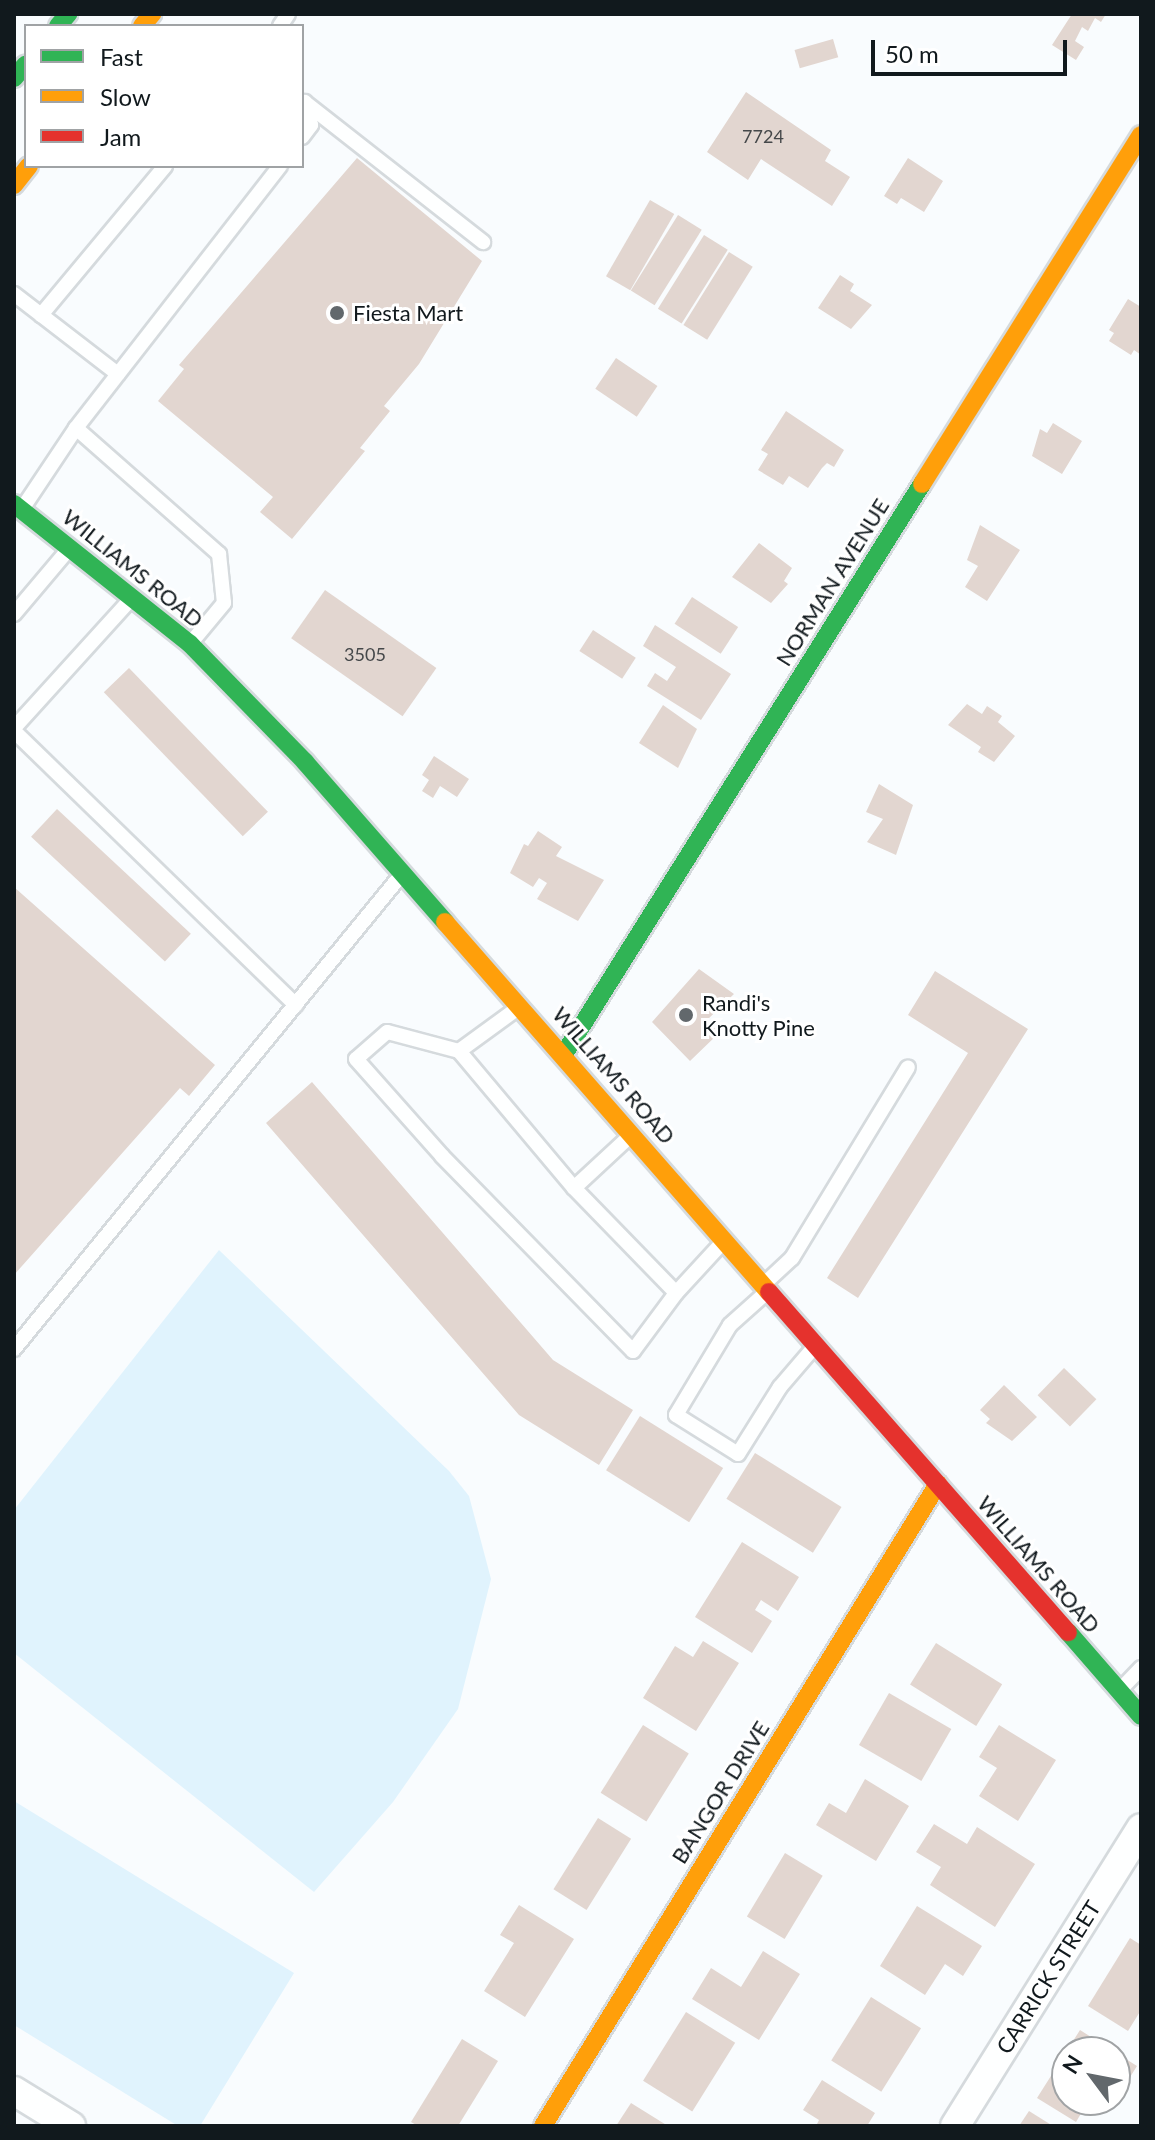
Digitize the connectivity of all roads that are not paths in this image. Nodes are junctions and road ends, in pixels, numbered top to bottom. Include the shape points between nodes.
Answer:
1 (304, 101) edge
2 (304, 134) edge
3 (1141, 135) edge
4 (27, 168) edge
5 (163, 168) edge
6 (278, 168) edge
7 (14, 185) edge
8 (483, 242) dead end
9 (14, 294) edge
10 (41, 315) junction
11 (118, 374) junction
12 (76, 428) junction
13 (18, 507) edge
14 (70, 548) junction
15 (134, 595) junction
16 (14, 614) edge
17 (190, 644) junction
18 (14, 730) edge
19 (404, 870) junction
20 (296, 1005) junction
21 (522, 1006) junction
22 (459, 1051) junction
23 (564, 1054) junction
24 (908, 1067) dead end
25 (633, 1134) junction
26 (574, 1188) junction
27 (725, 1240) junction
28 (766, 1287) junction
29 (676, 1293) junction
30 (817, 1345) junction
31 (14, 1349) edge
32 (938, 1484) junction
33 (1141, 1668) edge
34 (1119, 1691) junction
35 (1141, 1716) edge
36 (1141, 1828) edge
37 (14, 2091) edge
38 (71, 2126) edge
39 (543, 2126) edge
40 (955, 2126) edge

1 - 2 lane via 311,125
1 - 8 lane
3 - 23 street, NORMAN AVENUE
4 - 7 street
5 - 10 lane
6 - 11 lane
9 - 10 lane
10 - 11 lane
11 - 12 lane
12 - 13 lane
12 - 17 lane via 219,554 224,603
13 - 14 street, WILLIAMS ROAD
14 - 15 street, WILLIAMS ROAD
14 - 16 lane
15 - 17 street, WILLIAMS ROAD
15 - 18 lane
17 - 19 street, WILLIAMS ROAD
18 - 20 lane
19 - 20 lane
19 - 21 street, WILLIAMS ROAD
20 - 31 lane
21 - 22 lane
21 - 23 street, WILLIAMS ROAD
22 - 26 lane
22 - 29 lane via 387,1032 356,1059 442,1156 633,1351
23 - 25 street, WILLIAMS ROAD
24 - 28 lane via 792,1258
25 - 26 lane
25 - 27 street, WILLIAMS ROAD
26 - 29 lane
27 - 28 street, WILLIAMS ROAD
27 - 29 lane
28 - 30 street, WILLIAMS ROAD
28 - 30 lane via 730,1325 676,1415 738,1454 780,1387
30 - 32 street, WILLIAMS ROAD
32 - 34 street, WILLIAMS ROAD
32 - 39 street, BANGOR DRIVE
33 - 34 lane
34 - 35 street, WILLIAMS ROAD
36 - 40 street, CARRICK STREET
37 - 38 street

